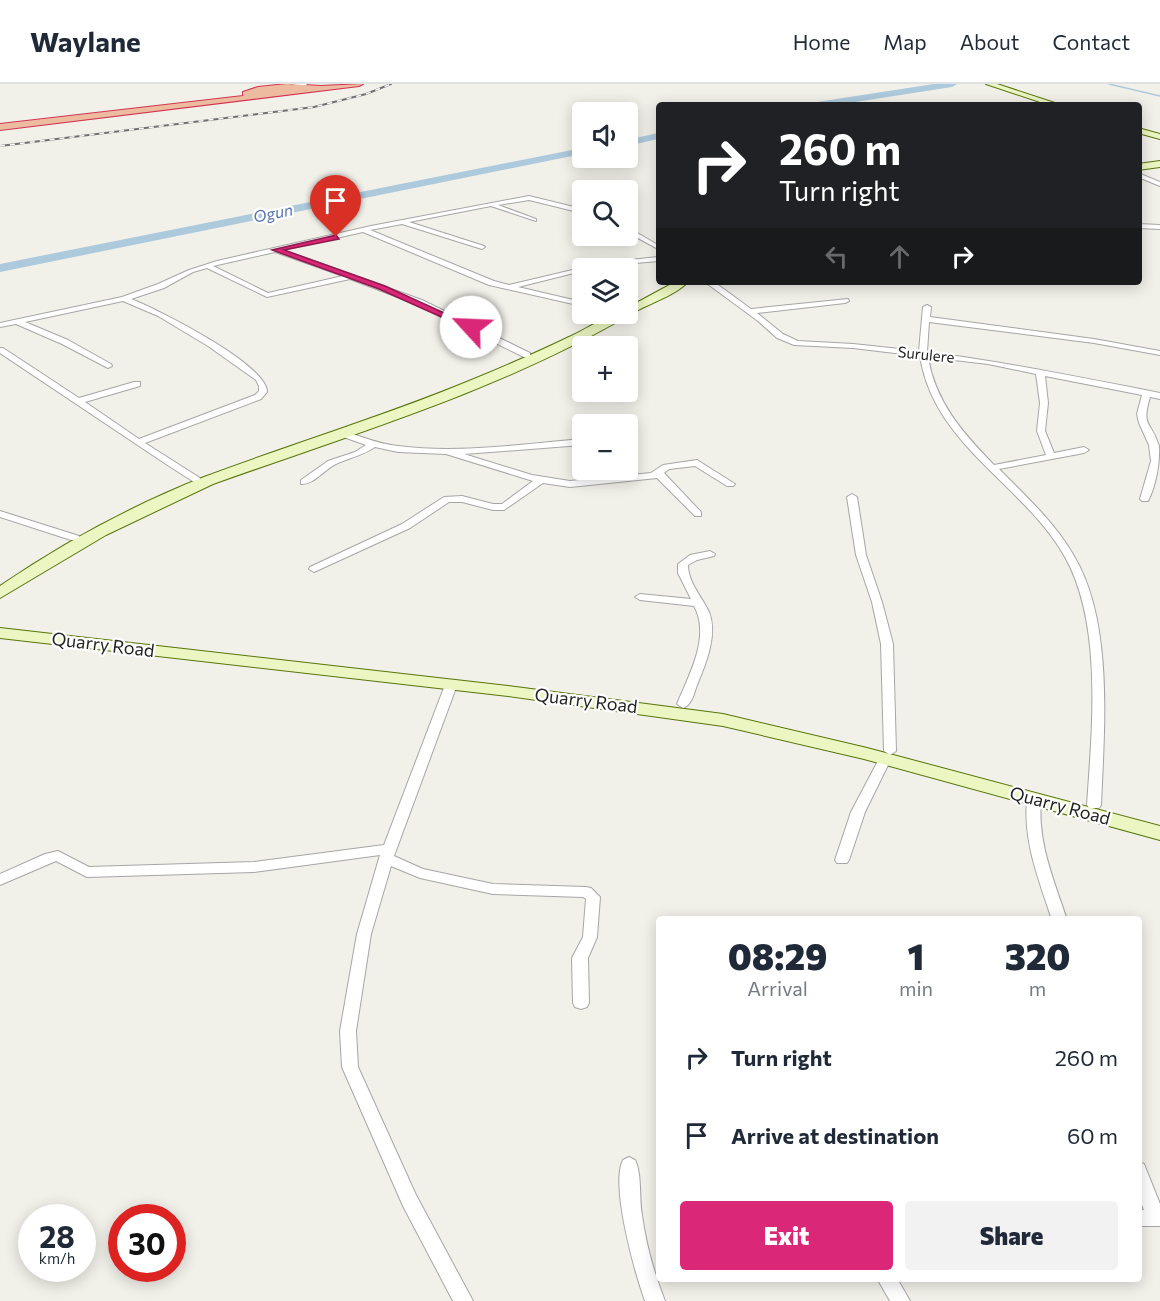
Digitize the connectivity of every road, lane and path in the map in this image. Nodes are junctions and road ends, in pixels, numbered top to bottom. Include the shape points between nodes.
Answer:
1 (259, 84) edge
2 (295, 84) edge
3 (320, 84) edge
4 (359, 84) edge
5 (990, 84) edge
6 (997, 84) edge
7 (307, 87) edge
8 (251, 91) junction
9 (269, 95) junction
10 (1040, 99) junction
11 (1050, 102) edge
12 (0, 125) edge
13 (1142, 130) edge
14 (1160, 136) edge
15 (1160, 166) edge
16 (1142, 168) edge
17 (1142, 177) edge
18 (1160, 184) edge
19 (490, 205) junction
20 (572, 208) edge
21 (534, 220) dead end
22 (404, 223) junction
23 (1142, 226) edge
24 (1160, 227) edge
25 (364, 230) junction
26 (638, 235) edge
27 (656, 246) edge
28 (482, 247) dead end
29 (276, 250) junction
30 (656, 259) edge
31 (207, 266) junction
32 (351, 276) junction
33 (663, 285) edge
34 (677, 285) edge
35 (713, 285) edge
36 (509, 287) junction
37 (124, 299) junction
38 (638, 299) edge
39 (845, 301) dead end
40 (572, 302) edge
41 (638, 306) edge
42 (927, 307) dead end
43 (751, 311) junction
44 (926, 319) junction
45 (18, 322) junction
46 (591, 324) edge
47 (603, 324) edge
48 (0, 325) edge
49 (0, 350) edge
50 (1160, 353) edge
51 (923, 354) junction
52 (527, 355) junction
53 (108, 366) dead end
54 (1040, 371) junction
55 (137, 384) dead end
56 (1147, 394) junction
57 (1160, 396) edge
58 (80, 401) junction
59 (341, 434) junction
60 (138, 442) junction
61 (572, 443) edge
62 (371, 446) junction
63 (1084, 450) dead end
64 (444, 451) junction
65 (1051, 456) junction
66 (992, 468) junction
67 (659, 474) junction
68 (197, 480) junction
69 (540, 480) junction
70 (304, 482) dead end
71 (730, 484) dead end
72 (852, 497) dead end
73 (1145, 500) dead end
74 (0, 514) edge
75 (698, 514) dead end
76 (75, 538) junction
77 (710, 554) dead end
78 (314, 569) dead end
79 (0, 583) edge
80 (0, 593) edge
81 (640, 597) dead end
82 (698, 603) junction
83 (0, 623) edge
84 (0, 633) edge
85 (451, 685) junction
86 (683, 704) junction
87 (887, 755) junction
88 (1034, 799) junction
89 (1094, 805) junction
90 (1160, 822) edge
91 (1160, 833) edge
92 (388, 854) junction
93 (842, 860) dead end
94 (0, 880) edge
95 (1059, 916) edge
96 (581, 1003) dead end
97 (629, 1165) dead end
98 (1142, 1183) edge
99 (1152, 1218) edge
100 (889, 1282) edge
101 (463, 1301) edge
102 (654, 1301) edge
103 (900, 1301) edge

1 - 8 street
2 - 7 street
3 - 7 highway
4 - 7 highway
5 - 10 main road
6 - 10 main road
7 - 8 highway
7 - 9 highway
8 - 9 highway via 246,94
8 - 12 highway
9 - 12 highway
10 - 11 main road
13 - 14 main road
15 - 16 main road
17 - 18 street
19 - 20 street via 533,198
19 - 21 street
19 - 22 street
22 - 25 street
22 - 28 street
23 - 24 street
25 - 29 street
25 - 36 street
26 - 27 street
29 - 31 street
29 - 32 street
30 - 36 street via 593,264
31 - 32 street via 267,295
31 - 37 street
32 - 52 street via 418,302
33 - 38 main road
34 - 41 main road
35 - 43 street, Surulere
36 - 40 street
37 - 45 street
37 - 60 street via 198,334 263,386 258,397
39 - 43 street
42 - 44 street
43 - 51 street, Surulere via 780,336 797,343
44 - 50 street
44 - 51 street
45 - 48 street
45 - 53 street
46 - 52 main road
47 - 59 main road via 513,368
49 - 58 street
51 - 54 street, Surulere
51 - 66 street via 941,404 967,445
52 - 68 main road
54 - 56 street, Surulere
54 - 65 street via 1044,403 1041,431
55 - 58 street
56 - 57 street, Surulere
56 - 73 street via 1141,414 1156,461
58 - 60 street
59 - 62 street
59 - 80 main road via 162,501 62,553
60 - 68 street
61 - 64 street
62 - 64 street
62 - 70 street via 331,464
63 - 65 street
64 - 69 street
65 - 66 street
66 - 89 street via 1027,501 1065,549 1076,570 1092,627 1096,659
67 - 69 street via 591,484
67 - 71 street via 666,467 698,463
67 - 75 street
68 - 76 main road
69 - 78 street via 504,507 447,499 406,526
72 - 87 street via 861,555 887,644
74 - 76 street
76 - 79 main road
77 - 82 street via 682,564
81 - 82 street
82 - 86 street via 706,624 704,643
83 - 86 main road, Quarry Road
84 - 85 main road, Quarry Road
85 - 87 main road, Quarry Road via 723,720
85 - 92 street
86 - 87 main road, Quarry Road via 737,713
87 - 88 main road, Quarry Road
87 - 89 main road, Quarry Road
87 - 93 street via 858,812
88 - 91 main road, Quarry Road
88 - 95 street via 1034,836
89 - 90 main road, Quarry Road
92 - 94 street via 254,867 87,872 58,856
92 - 96 street via 420,873 483,887 586,892 592,897 590,937 580,958
92 - 101 street via 364,934 348,1031 350,1067 409,1200
97 - 102 street via 629,1190 644,1273
98 - 99 street
100 - 103 street

